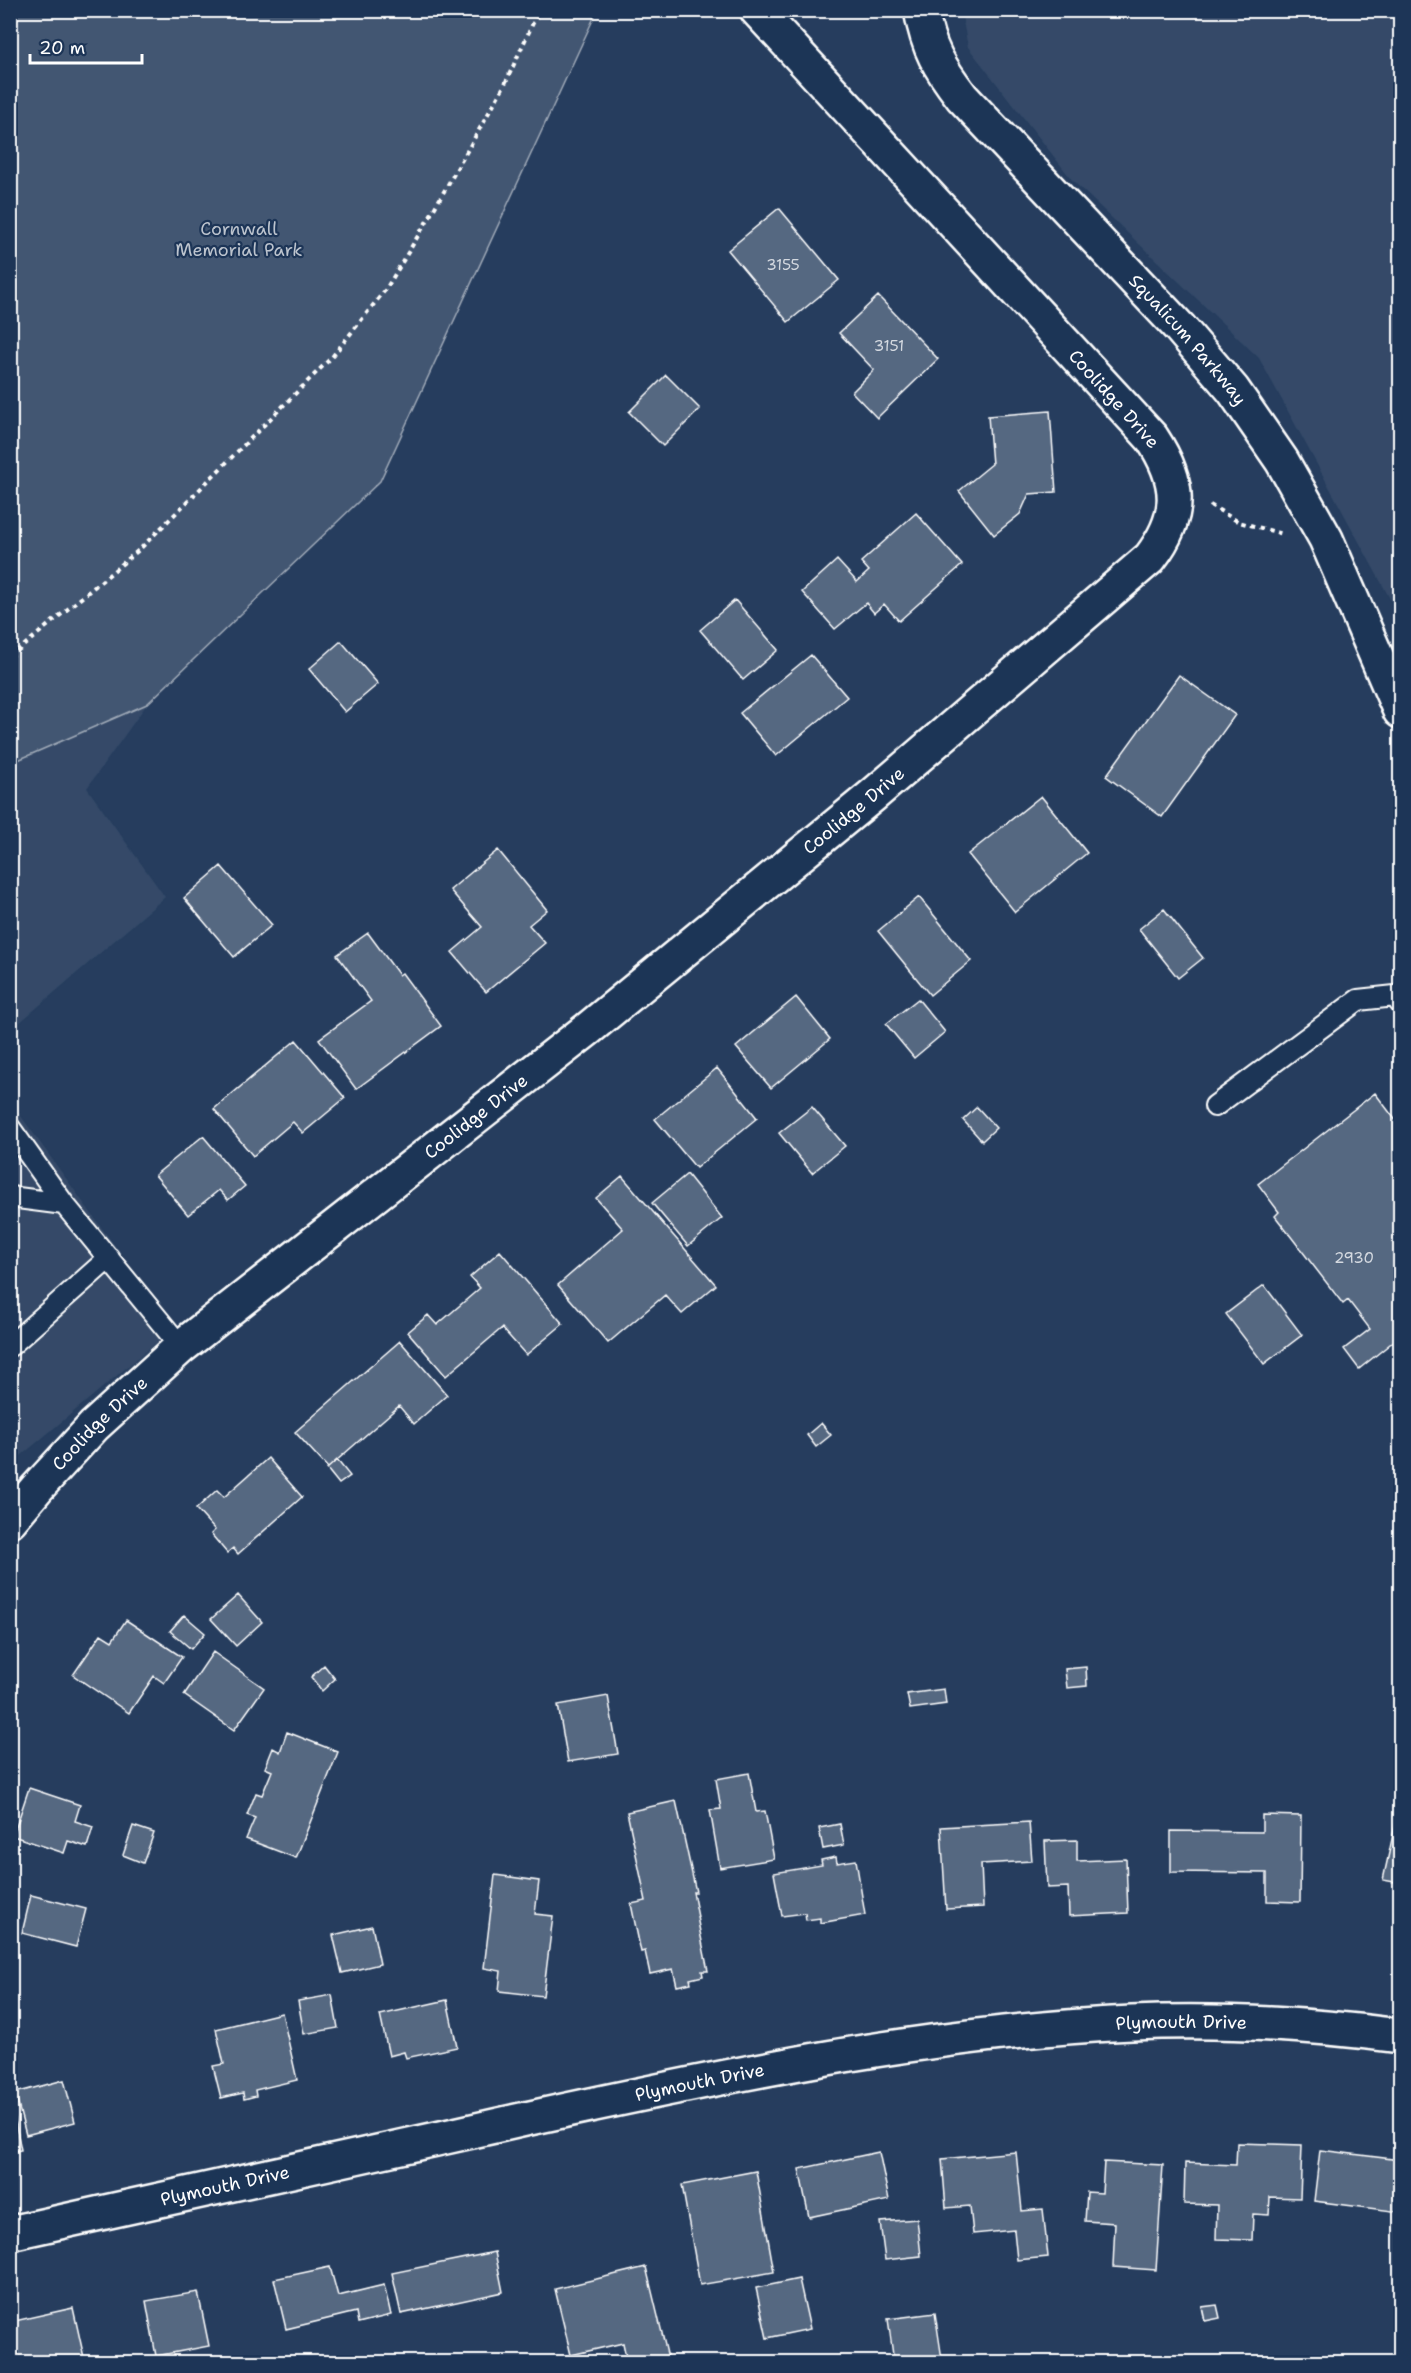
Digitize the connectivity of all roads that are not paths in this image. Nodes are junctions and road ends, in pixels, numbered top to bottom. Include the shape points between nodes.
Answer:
1 (757, 10) edge
2 (921, 10) edge
3 (1401, 711) edge
4 (1401, 1003) edge
5 (1215, 1106) dead end
6 (10, 1128) edge
7 (10, 1197) edge
8 (64, 1204) junction
9 (109, 1258) junction
10 (10, 1346) edge
11 (181, 1347) junction
12 (10, 1520) edge
13 (1401, 2036) edge
14 (10, 2233) edge

1 - 11 street, Coolidge Drive via 1152,438 1173,478 1172,519 1163,542 1150,558 872,796 588,1029
2 - 3 street, Squalicum Parkway via 926,37 939,67 962,97 1180,328 1233,390 1282,461 1326,539
4 - 5 lane via 1395,996 1358,1000
6 - 8 lane
7 - 8 lane
8 - 9 lane
9 - 10 lane
9 - 11 lane
11 - 12 street, Coolidge Drive via 94,1426
13 - 14 street, Plymouth Drive via 1338,2028 1135,2023 1036,2029 918,2044 689,2084

